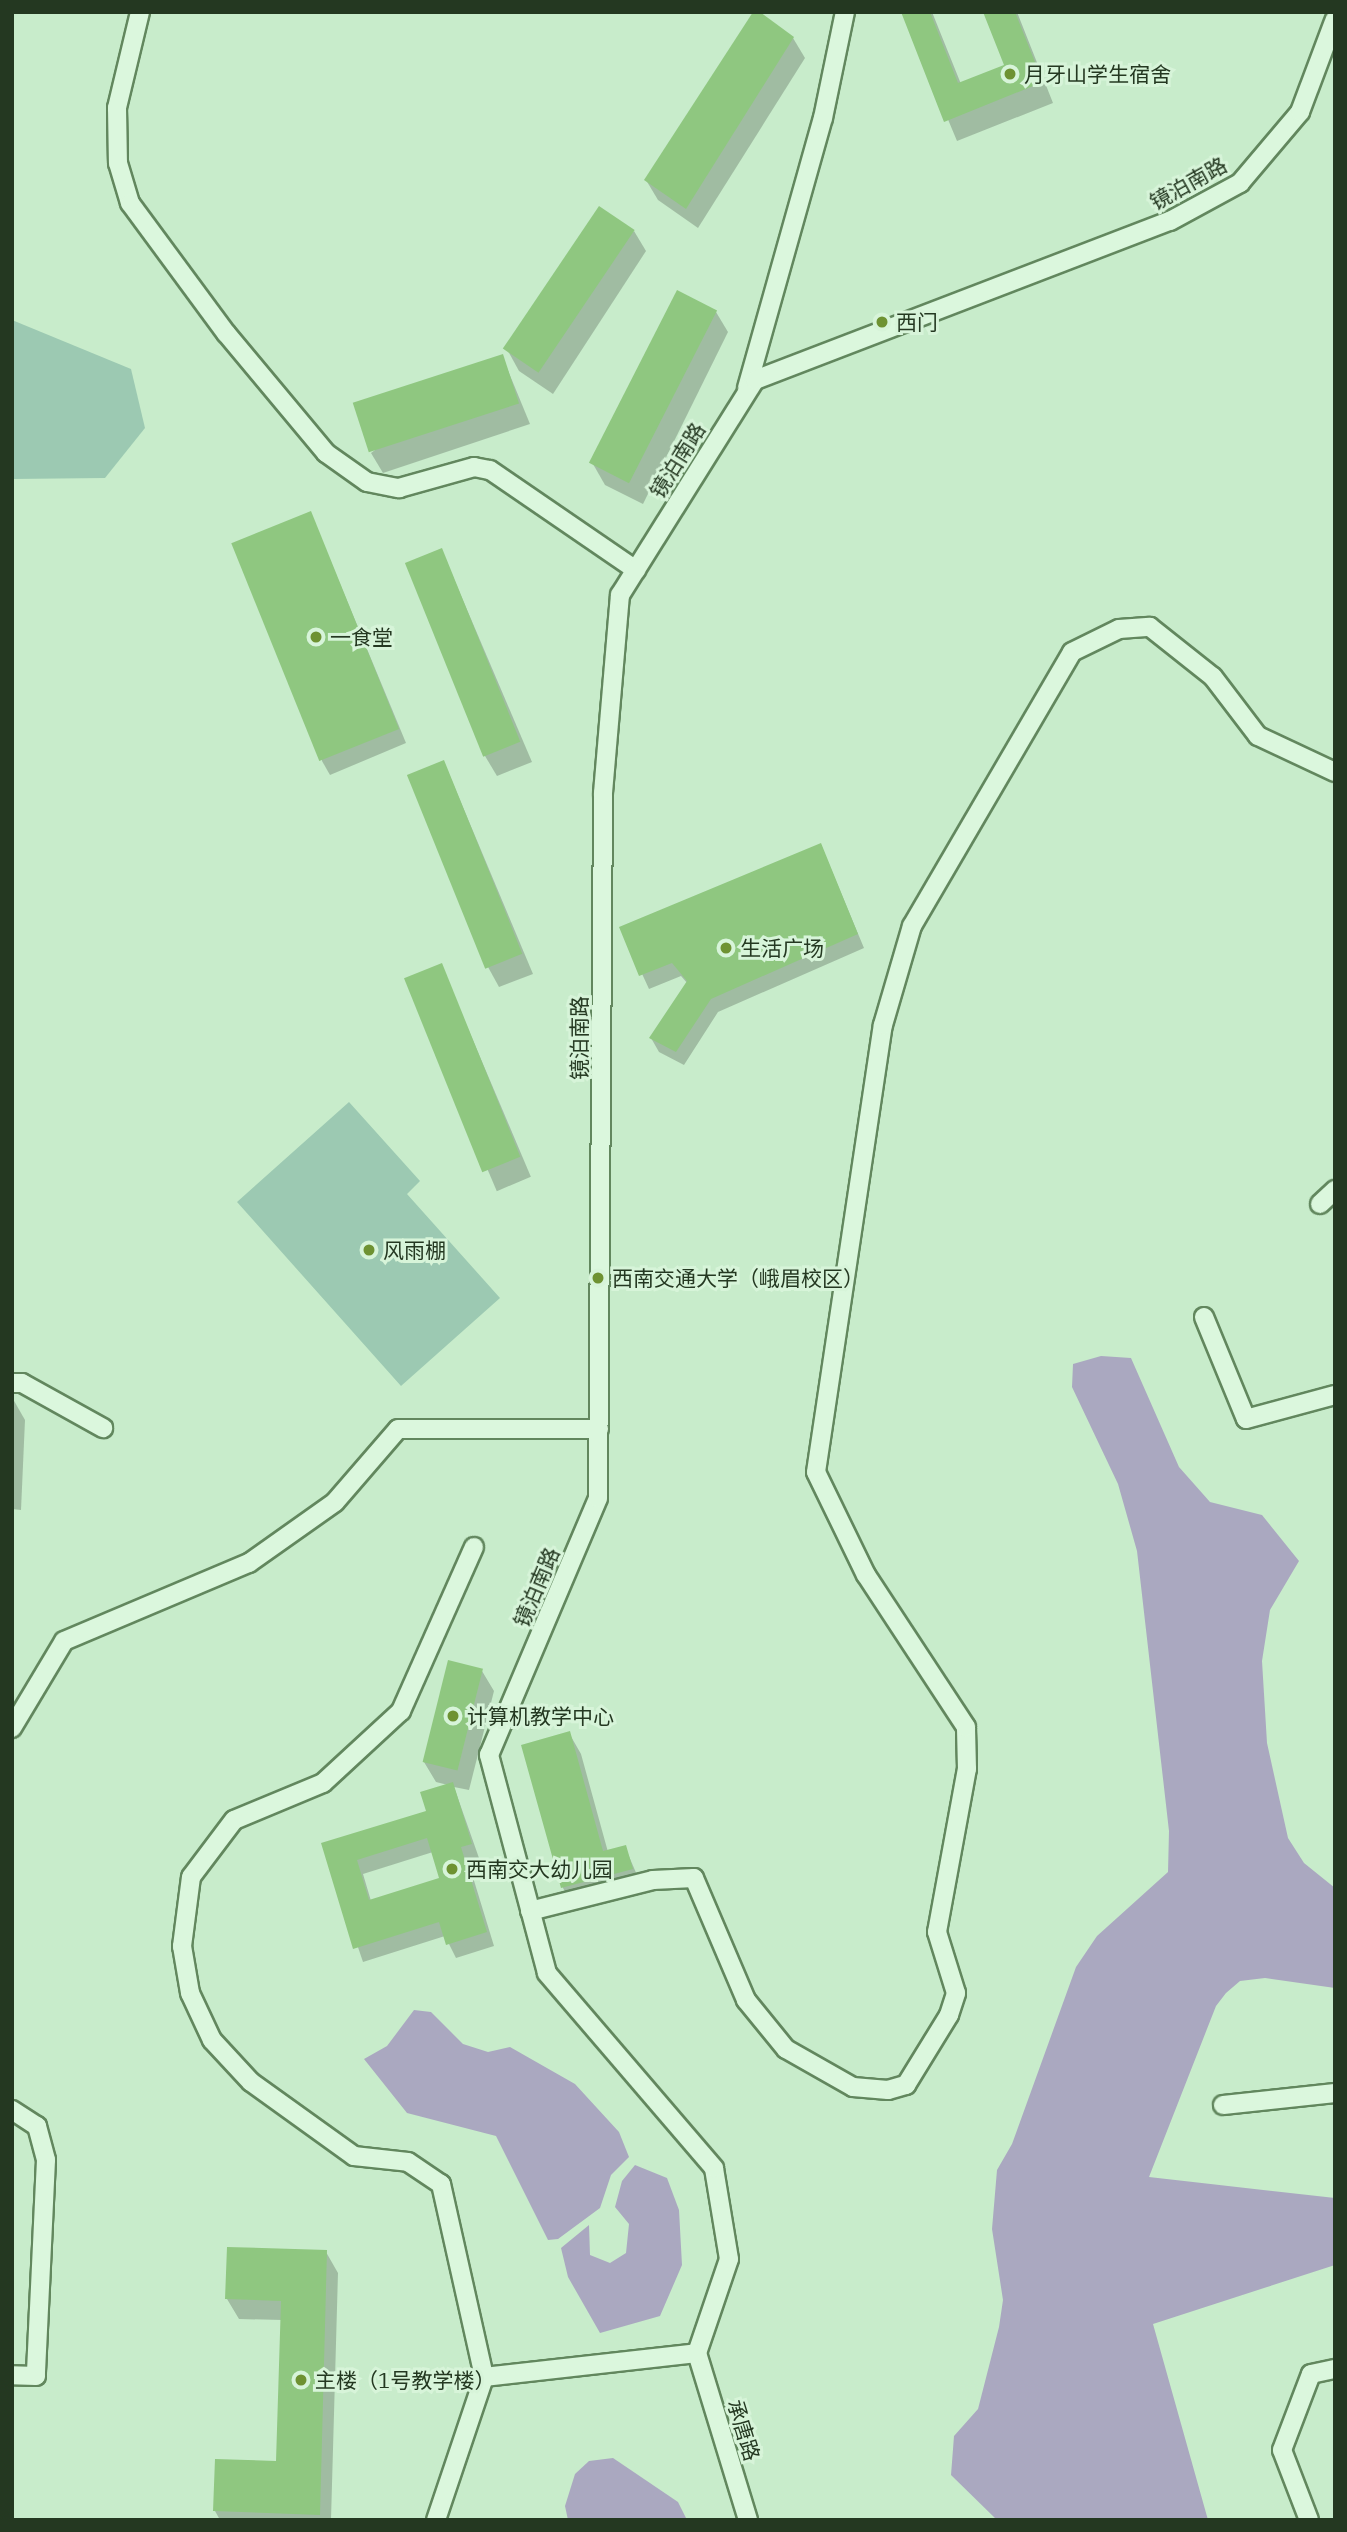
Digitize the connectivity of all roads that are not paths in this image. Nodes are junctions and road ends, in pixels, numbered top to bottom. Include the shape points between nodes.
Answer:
1 (140, 12) edge
2 (845, 12) edge
3 (1335, 19) edge
4 (746, 394) junction
5 (636, 570) junction
6 (1335, 772) edge
7 (1335, 1190) edge
8 (1320, 1203) dead end
9 (1204, 1317) dead end
10 (12, 1383) edge
11 (1335, 1395) edge
12 (103, 1427) dead end
13 (599, 1429) junction
14 (474, 1547) dead end
15 (12, 1728) edge
16 (530, 1910) junction
17 (1335, 2093) edge
18 (1223, 2105) dead end
19 (12, 2110) edge
20 (697, 2353) junction
21 (1335, 2369) edge
22 (12, 2375) edge
23 (484, 2377) junction
24 (436, 2520) edge
25 (748, 2520) edge
26 (1309, 2520) edge

1 - 5 street via 117,108 118,163 130,203 226,333 326,453 367,482 399,488 474,467 491,470
2 - 4 street via 823,118
3 - 4 street, 镜泊南路 via 1300,112 1240,183 1171,221 754,380
4 - 5 street, 镜泊南路
5 - 13 street, 镜泊南路 via 620,595 603,793
6 - 16 street via 1258,736 1213,677 1150,627 1119,629 1072,652 912,926 883,1025 816,1472 866,1575 966,1727 967,1769 937,1932 956,1993 949,2015 906,2085 888,2090 853,2087 786,2049 746,2000 694,1878 653,1880
7 - 8 street
9 - 11 street via 1246,1419
10 - 12 street via 22,1383
13 - 15 street via 398,1429 335,1502 249,1563 64,1641
13 - 16 street, 镜泊南路 via 598,1498 489,1755
14 - 23 street via 401,1711 323,1783 234,1820 191,1877 183,1947 190,1993 212,2040 251,2081 354,2156 408,2162 441,2184
16 - 20 street, 镜泊南路 via 547,1973 714,2168 729,2259
17 - 18 street
19 - 22 street via 37,2126 46,2160 36,2376
20 - 23 street
20 - 25 street, 承唐路
21 - 26 street via 1311,2374 1282,2451
23 - 24 street

